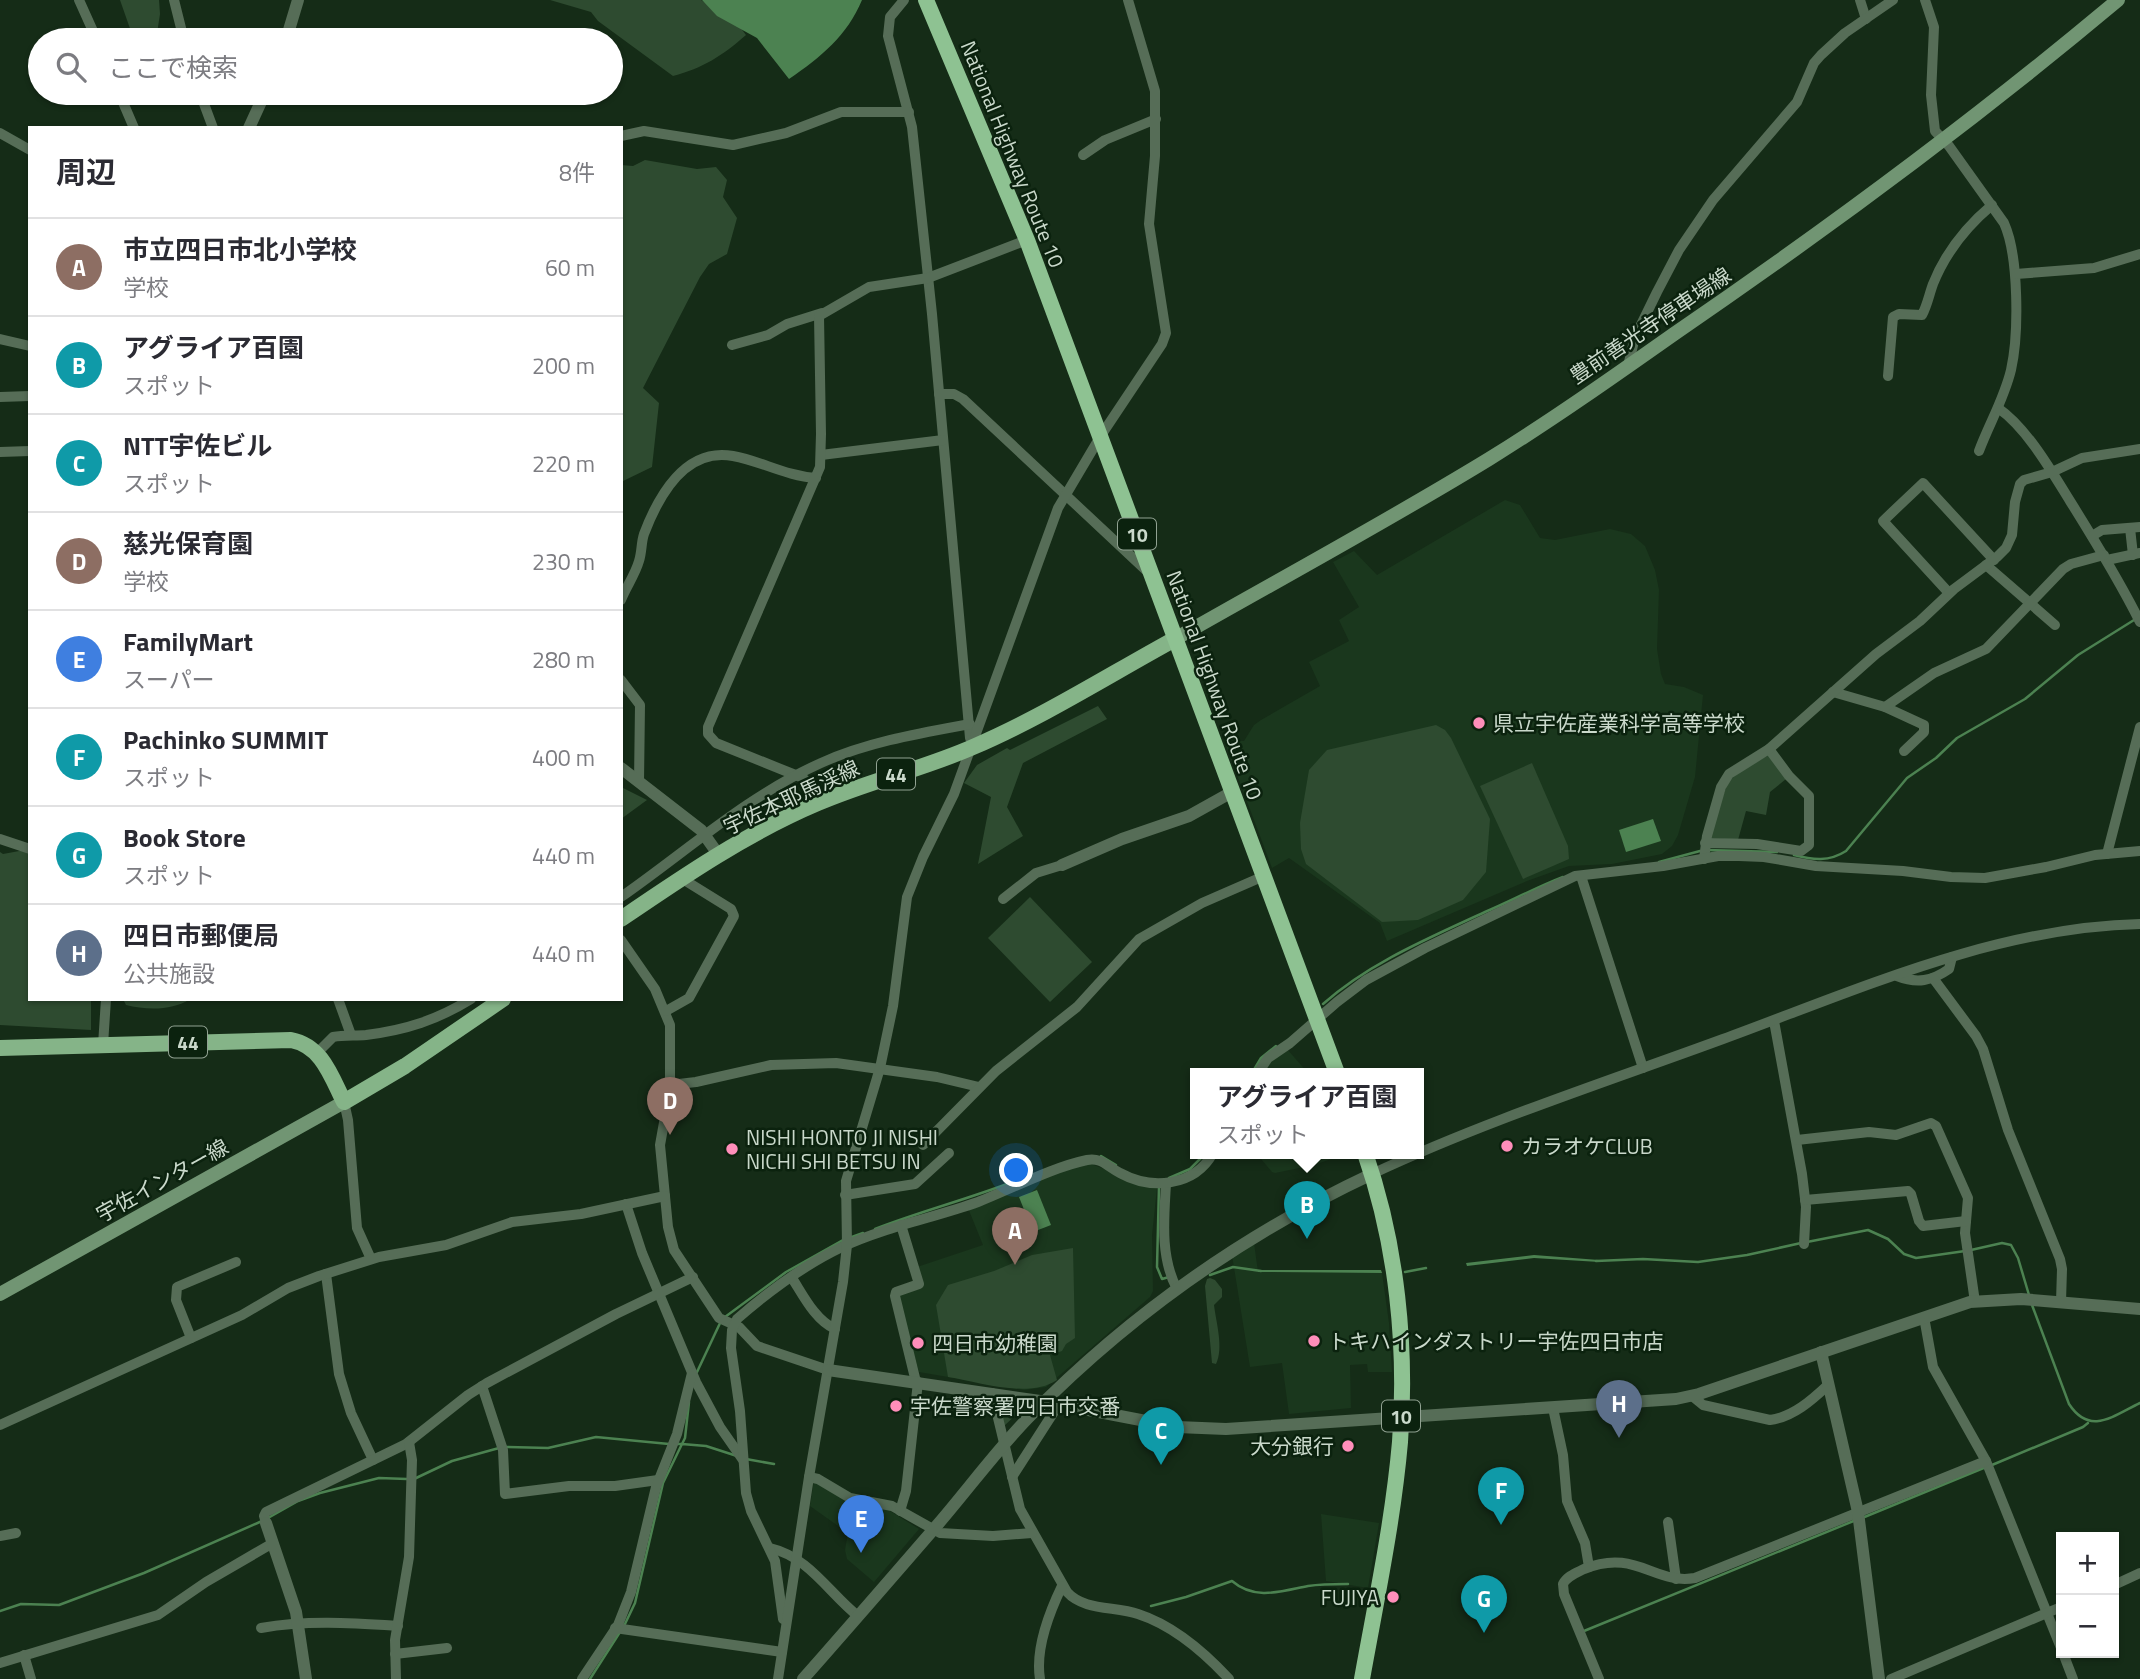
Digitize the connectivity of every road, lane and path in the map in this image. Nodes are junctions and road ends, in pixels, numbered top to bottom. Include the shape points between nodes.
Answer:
1 (79, 0) edge
2 (174, 0) edge
3 (298, 0) edge
4 (904, 0) edge
5 (926, 0) edge
6 (1128, 0) edge
7 (1860, 0) edge
8 (1893, 0) edge
9 (1925, 0) edge
10 (2118, 0) edge
11 (1866, 19) junction
12 (92, 28) edge
13 (181, 28) edge
14 (290, 28) edge
15 (124, 105) edge
16 (204, 105) edge
17 (260, 105) edge
18 (909, 112) junction
19 (1156, 119) junction
20 (133, 126) edge
21 (212, 126) edge
22 (250, 126) edge
23 (0, 132) edge
24 (623, 136) edge
25 (1944, 139) junction
26 (28, 148) edge
27 (1083, 155) dead end
28 (1992, 205) junction
29 (1027, 240) junction
30 (2140, 254) edge
31 (2016, 274) junction
32 (928, 278) junction
33 (822, 313) junction
34 (0, 339) edge
35 (732, 345) dead end
36 (28, 346) edge
37 (1628, 366) junction
38 (1888, 376) dead end
39 (939, 394) junction
40 (28, 396) edge
41 (0, 397) edge
42 (1998, 408) junction
43 (1101, 438) junction
44 (943, 440) junction
45 (2140, 449) edge
46 (28, 451) edge
47 (0, 452) edge
48 (1979, 452) dead end
49 (821, 455) junction
50 (2052, 472) junction
51 (816, 478) junction
52 (1064, 496) junction
53 (2135, 528) edge
54 (2092, 536) junction
55 (2136, 554) edge
56 (2105, 558) junction
57 (1990, 563) junction
58 (1152, 576) junction
59 (1949, 593) junction
60 (623, 596) edge
61 (2029, 604) junction
62 (2140, 622) edge
63 (2055, 625) dead end
64 (1175, 639) junction
65 (623, 683) edge
66 (1833, 692) junction
67 (1885, 707) junction
68 (970, 724) junction
69 (2140, 727) edge
70 (970, 748) junction
71 (1769, 749) junction
72 (1904, 751) dead end
73 (2137, 751) edge
74 (623, 770) edge
75 (797, 775) junction
76 (639, 782) junction
77 (1232, 792) junction
78 (820, 802) junction
79 (706, 834) junction
80 (0, 839) edge
81 (1705, 843) junction
82 (28, 848) edge
83 (2140, 851) edge
84 (718, 854) junction
85 (2107, 854) junction
86 (1704, 859) junction
87 (1062, 865) joint
88 (1264, 876) junction
89 (1581, 876) junction
90 (681, 878) junction
91 (623, 896) edge
92 (1003, 899) dead end
93 (623, 918) edge
94 (2140, 924) edge
95 (623, 943) edge
96 (1951, 957) junction
97 (1898, 976) junction
98 (1933, 978) junction
99 (106, 1001) edge
100 (339, 1001) edge
101 (467, 1001) edge
102 (500, 1001) edge
103 (666, 1011) junction
104 (1317, 1020) junction
105 (1774, 1021) junction
106 (351, 1035) junction
107 (103, 1045) junction
108 (0, 1048) edge
109 (317, 1053) junction
110 (880, 1068) junction
111 (1261, 1068) edge
112 (1335, 1068) edge
113 (1643, 1068) junction
114 (670, 1085) junction
115 (979, 1087) junction
116 (344, 1102) junction
117 (1797, 1140) junction
118 (923, 1145) dead end
119 (1424, 1152) edge
120 (949, 1153) dead end
121 (1209, 1159) edge
122 (1367, 1159) edge
123 (1407, 1159) edge
124 (1372, 1174) junction
125 (1166, 1184) junction
126 (845, 1195) junction
127 (666, 1196) junction
128 (1805, 1200) junction
129 (626, 1204) junction
130 (1966, 1221) junction
131 (901, 1225) junction
132 (847, 1240) junction
133 (1804, 1244) dead end
134 (371, 1259) junction
135 (236, 1262) dead end
136 (326, 1274) junction
137 (693, 1277) junction
138 (792, 1278) junction
139 (1177, 1289) junction
140 (659, 1293) junction
141 (0, 1294) edge
142 (1975, 1302) junction
143 (2061, 1302) junction
144 (2140, 1309) edge
145 (1924, 1317) junction
146 (733, 1325) junction
147 (835, 1329) junction
148 (191, 1338) junction
149 (1821, 1352) junction
150 (828, 1370) junction
151 (692, 1373) junction
152 (917, 1382) junction
153 (1828, 1385) junction
154 (482, 1386) junction
155 (992, 1393) junction
156 (1692, 1396) junction
157 (1052, 1403) junction
158 (1553, 1408) junction
159 (1401, 1418) junction
160 (0, 1425) edge
161 (409, 1442) junction
162 (1004, 1444) junction
163 (373, 1460) junction
164 (1986, 1461) junction
165 (744, 1462) junction
166 (809, 1477) junction
167 (1012, 1477) junction
168 (658, 1480) junction
169 (900, 1511) junction
170 (1858, 1512) junction
171 (1668, 1522) dead end
172 (266, 1523) joint
173 (932, 1531) junction
174 (16, 1532) dead end
175 (1032, 1532) junction
176 (0, 1536) edge
177 (273, 1543) junction
178 (770, 1548) junction
179 (796, 1559) junction
180 (1589, 1567) junction
181 (2140, 1573) edge
182 (1676, 1578) junction
183 (2119, 1583) edge
184 (1062, 1586) junction
185 (2056, 1609) edge
186 (2048, 1613) junction
187 (858, 1616) junction
188 (299, 1622) junction
189 (398, 1626) junction
190 (261, 1628) dead end
191 (615, 1629) junction
192 (2056, 1634) edge
193 (785, 1636) junction
194 (447, 1648) dead end
195 (782, 1652) junction
196 (395, 1654) junction
197 (24, 1656) junction
198 (2065, 1658) edge
199 (0, 1662) edge
200 (31, 1679) edge
201 (306, 1679) edge
202 (396, 1679) edge
203 (582, 1679) edge
204 (778, 1679) edge
205 (803, 1679) edge
206 (1040, 1679) edge
207 (1229, 1679) edge
208 (1362, 1679) edge
209 (1599, 1679) edge
210 (1879, 1679) edge
211 (1891, 1679) edge
212 (2073, 1679) edge

1 - 12 street
2 - 13 street
3 - 14 street
4 - 18 street via 893,12 888,29
5 - 29 highway, National Highway Route 10 / 10
6 - 19 street via 1153,78
7 - 11 street
8 - 11 street
9 - 25 street via 1934,43 1931,110 1936,131
10 - 25 main road, 豊前善光寺停車場線
11 - 37 street via 1814,63 1797,102 1713,200 1679,250 1635,337
15 - 20 street
16 - 21 street
17 - 22 street
18 - 24 street via 841,112 733,145 644,131
18 - 32 street
19 - 27 street via 1105,140
19 - 43 street via 1149,224 1166,333
23 - 26 street
25 - 28 street
25 - 37 main road, 豊前善光寺停車場線
28 - 31 street via 2010,236
28 - 38 street via 1944,262 1924,314 1893,317
29 - 32 street
29 - 43 highway, National Highway Route 10 / 10
30 - 31 street via 2094,268
31 - 42 street via 2011,369
32 - 33 street via 873,285
32 - 39 street
33 - 35 street
33 - 49 street via 818,321
34 - 36 street
37 - 64 main road, 豊前善光寺停車場線 via 1488,460
39 - 44 street
39 - 52 street via 962,399
40 - 41 street
42 - 48 street
42 - 50 street
43 - 52 street
43 - 58 highway, National Highway Route 10 / 10
44 - 49 street
44 - 68 street
45 - 50 street via 2082,458
46 - 47 street
49 - 51 street
50 - 54 street
50 - 57 street via 2028,477 2020,484 2012,535
51 - 60 street via 790,475 729,455 690,464 670,484 648,525 639,561
51 - 75 street via 708,727 716,743
52 - 58 street
52 - 70 street
53 - 54 street via 2102,530
53 - 55 street
54 - 56 street
55 - 56 street
56 - 61 street via 2071,564
56 - 62 street
57 - 59 street
57 - 59 street via 1923,482 1883,521
57 - 61 street
58 - 64 highway, National Highway Route 10 / 10
59 - 66 street
61 - 63 street
61 - 67 street via 1986,649 1934,673
64 - 70 main road, 宇佐本耶馬渓線 / 44
64 - 77 highway, National Highway Route 10 / 10
65 - 76 street via 640,705
66 - 67 street
66 - 71 street
67 - 72 street via 1924,724 1924,732
68 - 70 street
68 - 75 street, 44 via 849,753
69 - 73 street
70 - 78 main road, 宇佐本耶馬渓線 / 44
70 - 110 street via 906,897 893,1006
71 - 81 street via 1724,780
71 - 81 street via 1809,796 1809,845 1801,851
73 - 85 street
74 - 76 street
75 - 78 street via 812,787
75 - 79 street, 44
76 - 79 street
77 - 87 street via 1189,816
77 - 88 highway, National Highway Route 10 / 10
78 - 84 main road, 宇佐本耶馬渓線 / 44
79 - 84 street
79 - 91 street, 44
80 - 82 street
81 - 86 street
83 - 85 street
84 - 90 main road, 宇佐本耶馬渓線 / 44
85 - 86 street via 2002,876 1968,878 1816,866 1753,856
86 - 89 street
87 - 92 street via 1036,873
88 - 104 highway, National Highway Route 10 / 10
88 - 115 street via 1202,903 1139,939 1077,1007
89 - 104 street via 1372,976
89 - 113 street
90 - 93 main road, 宇佐本耶馬渓線 / 44
90 - 103 street via 731,909 734,916 690,998
94 - 96 street via 2029,936
95 - 103 street
96 - 97 street
96 - 98 street via 1949,969
97 - 98 street via 1915,982
97 - 105 street
98 - 143 street via 1983,1049 2008,1130 2060,1259
99 - 107 street
100 - 106 street
101 - 106 street via 428,1023
102 - 116 main road
103 - 114 street via 671,1035
104 - 111 street
104 - 112 highway, National Highway Route 10 / 10
105 - 113 street
105 - 117 street
106 - 109 street via 333,1037
107 - 108 main road, 44
107 - 109 main road, 44 via 291,1040
109 - 116 main road
110 - 114 street via 785,1064
110 - 115 street
110 - 126 street via 848,1168
113 - 119 street
114 - 127 street via 660,1145
115 - 118 street
116 - 134 street via 357,1228
116 - 141 main road, 宇佐インター線
117 - 128 street
117 - 130 street via 1864,1133 1896,1135 1934,1124 1968,1198
120 - 126 street via 915,1184
121 - 125 street via 1188,1176
122 - 124 highway, 10
123 - 124 street
124 - 139 street via 1238,1247
124 - 159 highway, 10 via 1396,1294
125 - 131 street via 1132,1179 1090,1159
125 - 139 street via 1167,1264
126 - 132 street
127 - 129 street
127 - 137 street via 670,1239
128 - 130 street via 1908,1191 1923,1226
128 - 133 street
129 - 134 street via 512,1222 442,1246
129 - 140 street
130 - 142 street
131 - 132 street
131 - 152 street via 919,1284 895,1296
132 - 138 street
132 - 147 street
134 - 136 street
135 - 148 street via 177,1287 176,1300
136 - 148 street via 283,1290
136 - 163 street via 339,1374
137 - 140 street
137 - 146 street via 716,1315
138 - 146 street
138 - 147 street via 817,1314
139 - 157 street via 1105,1347
140 - 151 street
140 - 154 street
142 - 143 street
142 - 145 street
143 - 144 street
145 - 149 street
145 - 164 street via 1933,1367
146 - 150 street via 759,1347
146 - 165 street via 731,1348
147 - 150 street
148 - 160 street
149 - 153 street
149 - 156 street
150 - 152 street
150 - 166 street
151 - 165 street
151 - 168 street via 680,1423
152 - 155 street
152 - 169 street
153 - 156 street via 1798,1409 1770,1420 1703,1405
153 - 170 street
154 - 161 street
154 - 168 street via 503,1450 505,1494
155 - 157 street
155 - 162 street
156 - 158 street
157 - 159 street via 1202,1429
157 - 162 street
157 - 167 street
158 - 159 street
158 - 180 street via 1567,1501 1585,1543
159 - 208 highway, 10 via 1392,1506
161 - 163 street
161 - 189 street via 409,1557
162 - 167 street
162 - 173 street
163 - 172 street via 266,1512
164 - 170 street
164 - 186 street
165 - 178 street via 749,1506
166 - 169 street via 850,1498
166 - 179 street
167 - 175 street
168 - 191 street via 631,1592
169 - 173 street
170 - 182 street via 1703,1576
170 - 210 street
171 - 182 street
172 - 177 street
173 - 175 street via 993,1536
173 - 187 street
174 - 176 street
175 - 184 street
177 - 188 street
177 - 197 street via 158,1615
178 - 179 street
178 - 193 street via 779,1579
179 - 187 street
179 - 193 street
180 - 182 street via 1626,1562
180 - 209 street via 1566,1578 1563,1589
181 - 183 street
184 - 206 street via 1048,1618
184 - 207 street via 1078,1601 1136,1613 1162,1626
185 - 186 street
186 - 192 street
186 - 211 street
187 - 205 street
188 - 189 street
188 - 190 street
188 - 201 street
189 - 196 street
191 - 195 street
191 - 203 street
193 - 195 street
194 - 196 street
195 - 204 street
196 - 202 street
197 - 199 street
197 - 200 street
198 - 212 street

